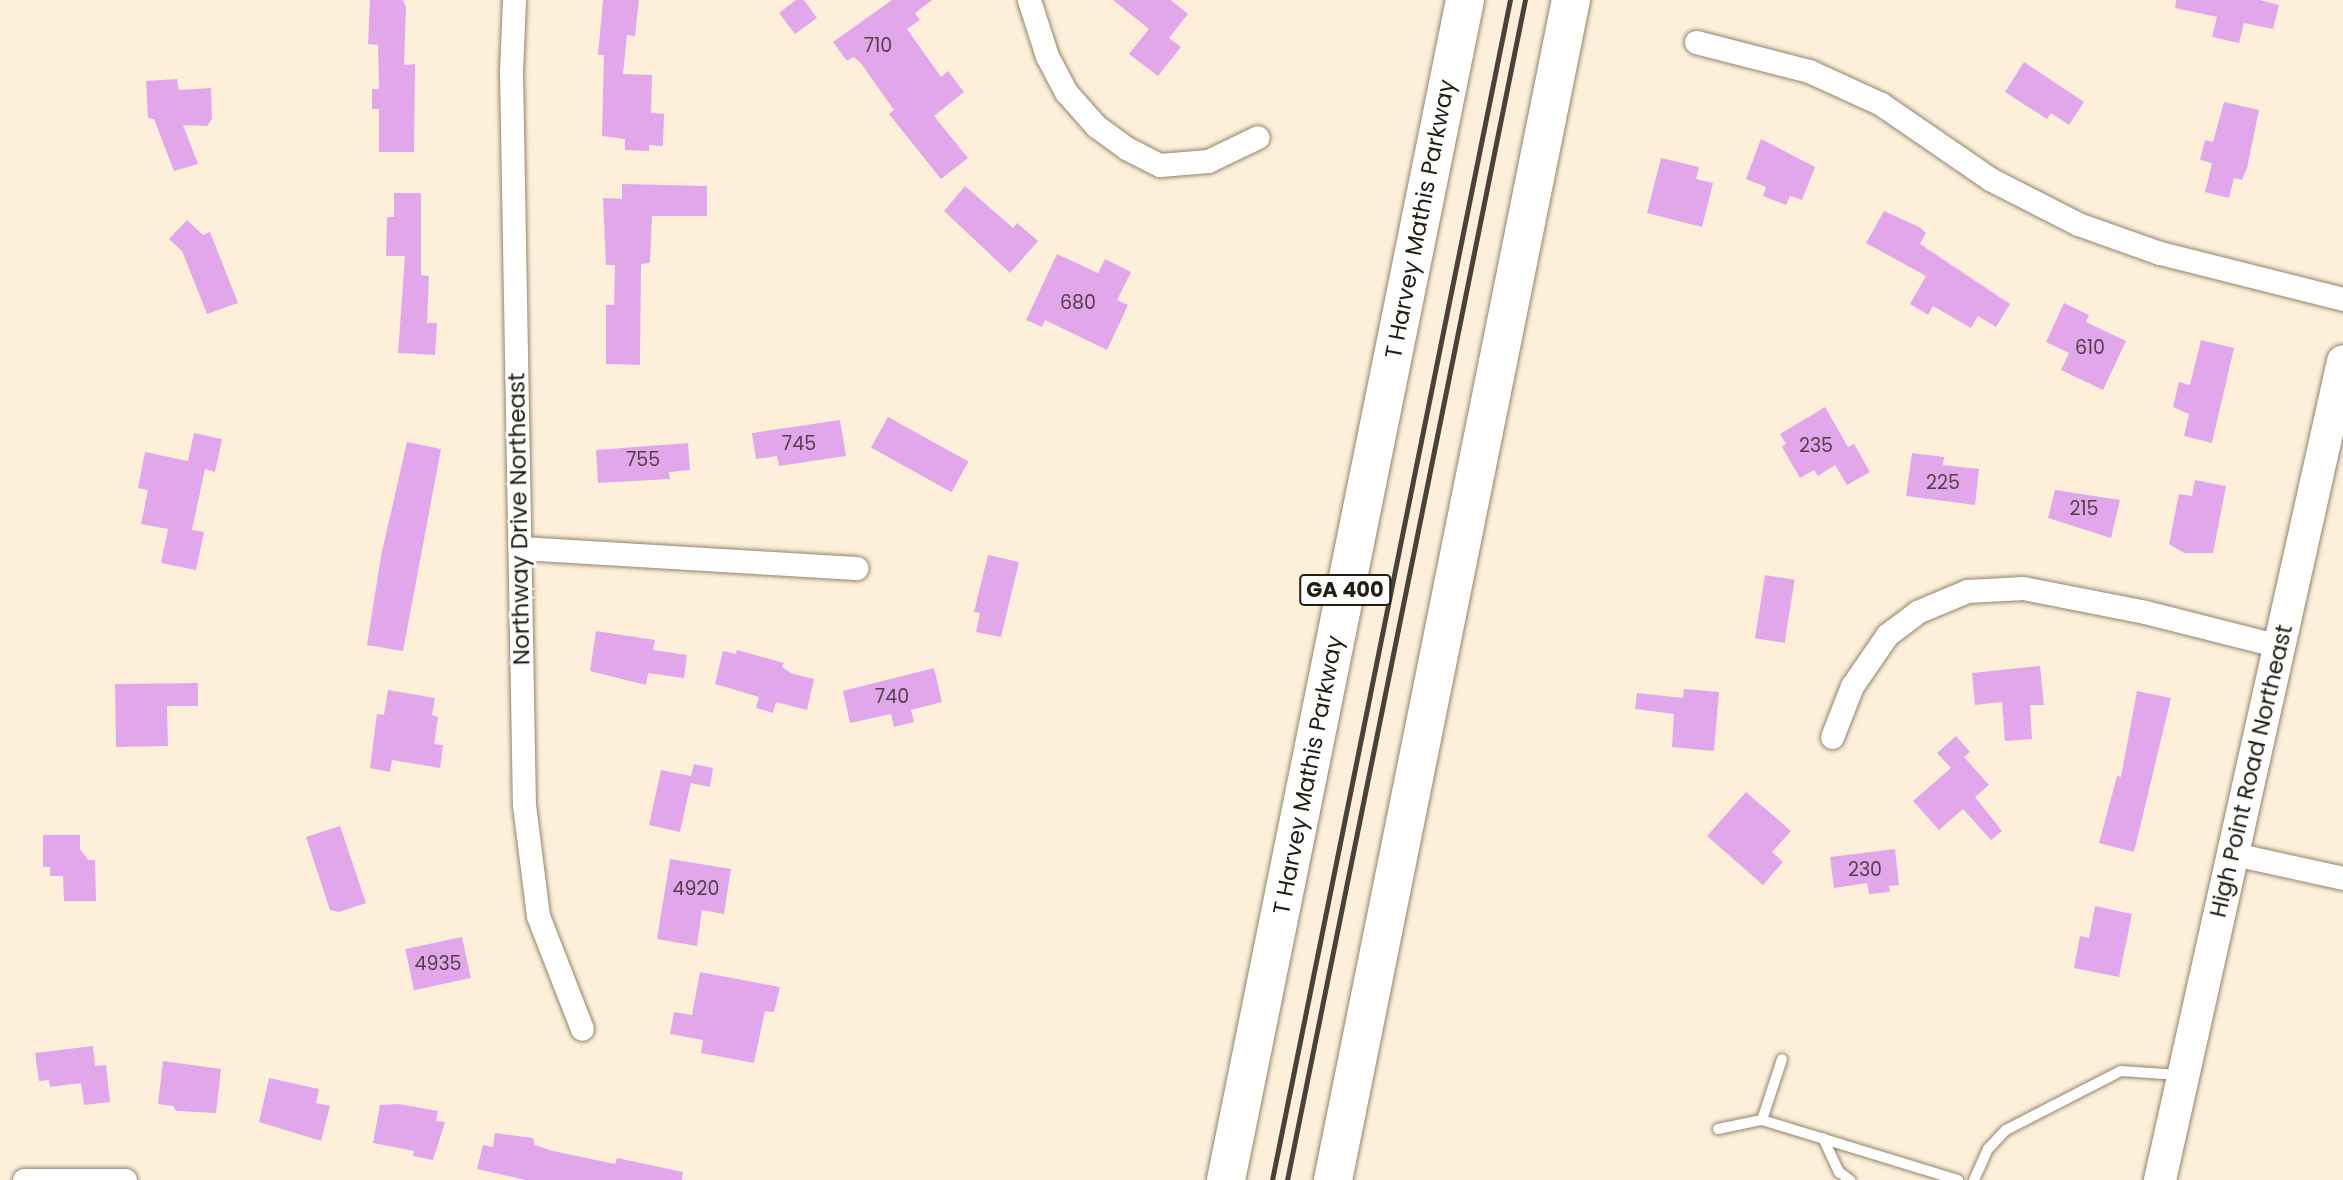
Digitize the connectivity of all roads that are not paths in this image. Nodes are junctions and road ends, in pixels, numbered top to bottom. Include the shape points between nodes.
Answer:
1 (514, 0) edge
2 (1029, 0) edge
3 (1465, 0) edge
4 (1571, 0) edge
5 (1696, 42) dead end
6 (1258, 137) dead end
7 (2343, 299) edge
8 (2341, 378) edge
9 (520, 548) junction
10 (856, 568) dead end
11 (2279, 646) junction
12 (1832, 737) dead end
13 (2234, 854) junction
14 (2343, 878) edge
15 (582, 1029) dead end
16 (1782, 1059) dead end
17 (2182, 1076) junction
18 (1762, 1119) junction
19 (1718, 1129) dead end
20 (1823, 1138) junction
21 (24, 1180) edge
22 (125, 1180) edge
23 (1226, 1180) edge
24 (1333, 1180) edge
25 (1850, 1180) edge
26 (1958, 1180) edge
27 (1974, 1180) edge
28 (2160, 1180) edge

1 - 9 street, Northway Drive Northeast via 511,71
2 - 6 street via 1047,56 1066,92 1096,126 1126,148 1160,165 1208,162
3 - 23 highway, T Harvey Mathis Parkway / GA 400
4 - 24 highway
5 - 7 street via 1809,71 1881,104 1990,179 2078,224 2160,253
8 - 11 street, High Point Road Northeast
9 - 10 street
9 - 15 street, Northway Drive Northeast via 528,862 538,916
11 - 12 street via 2145,612 2023,589 1967,591 1917,612 1887,635 1852,686
11 - 13 street, High Point Road Northeast
13 - 14 street
13 - 17 street, High Point Road Northeast
16 - 18 lane
17 - 27 lane via 2121,1071 2006,1130 1988,1149
17 - 28 street, High Point Road Northeast
18 - 19 lane
18 - 20 lane
20 - 25 lane via 1839,1172
20 - 26 lane
21 - 22 street

